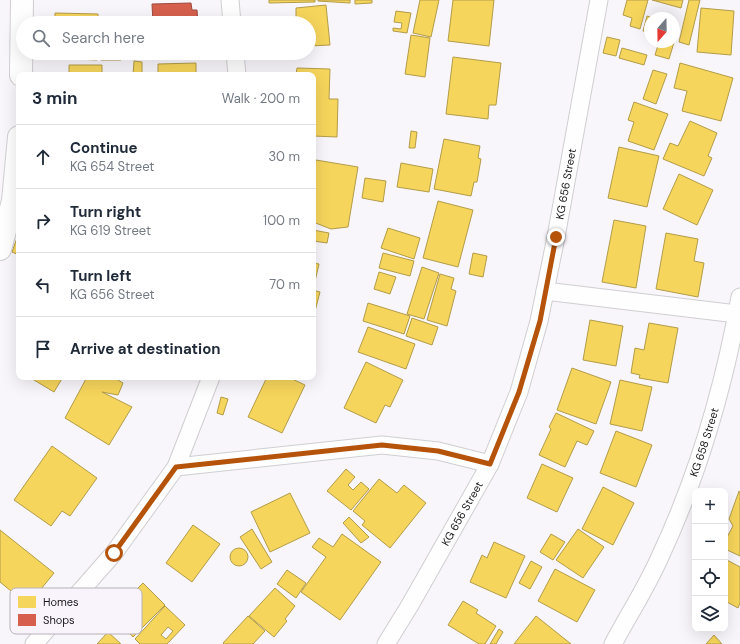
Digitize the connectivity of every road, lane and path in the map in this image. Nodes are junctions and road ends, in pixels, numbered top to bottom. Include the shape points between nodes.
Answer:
1 (22, 0) edge
2 (230, 0) edge
3 (599, 0) edge
4 (22, 16) edge
5 (231, 16) edge
6 (20, 60) edge
7 (236, 60) edge
8 (20, 72) edge
9 (237, 72) edge
10 (16, 169) edge
11 (0, 249) edge
12 (545, 291) junction
13 (740, 296) edge
14 (737, 314) junction
15 (210, 380) edge
16 (490, 464) junction
17 (176, 467) junction
18 (83, 588) edge
19 (43, 634) edge
20 (34, 644) edge
21 (386, 644) edge
22 (613, 644) edge

1 - 4 main road
2 - 5 street
3 - 12 street, KG 656 Street
6 - 8 main road
7 - 9 street
10 - 11 main road via 13,201
12 - 14 street
12 - 16 street, KG 656 Street via 540,321 519,392
13 - 14 street, KG 658 Street
14 - 22 street, KG 658 Street via 715,410 692,479 659,560
15 - 17 street
16 - 17 street via 438,451 382,445
16 - 21 street, KG 656 Street
17 - 18 street via 114,553
19 - 20 street

